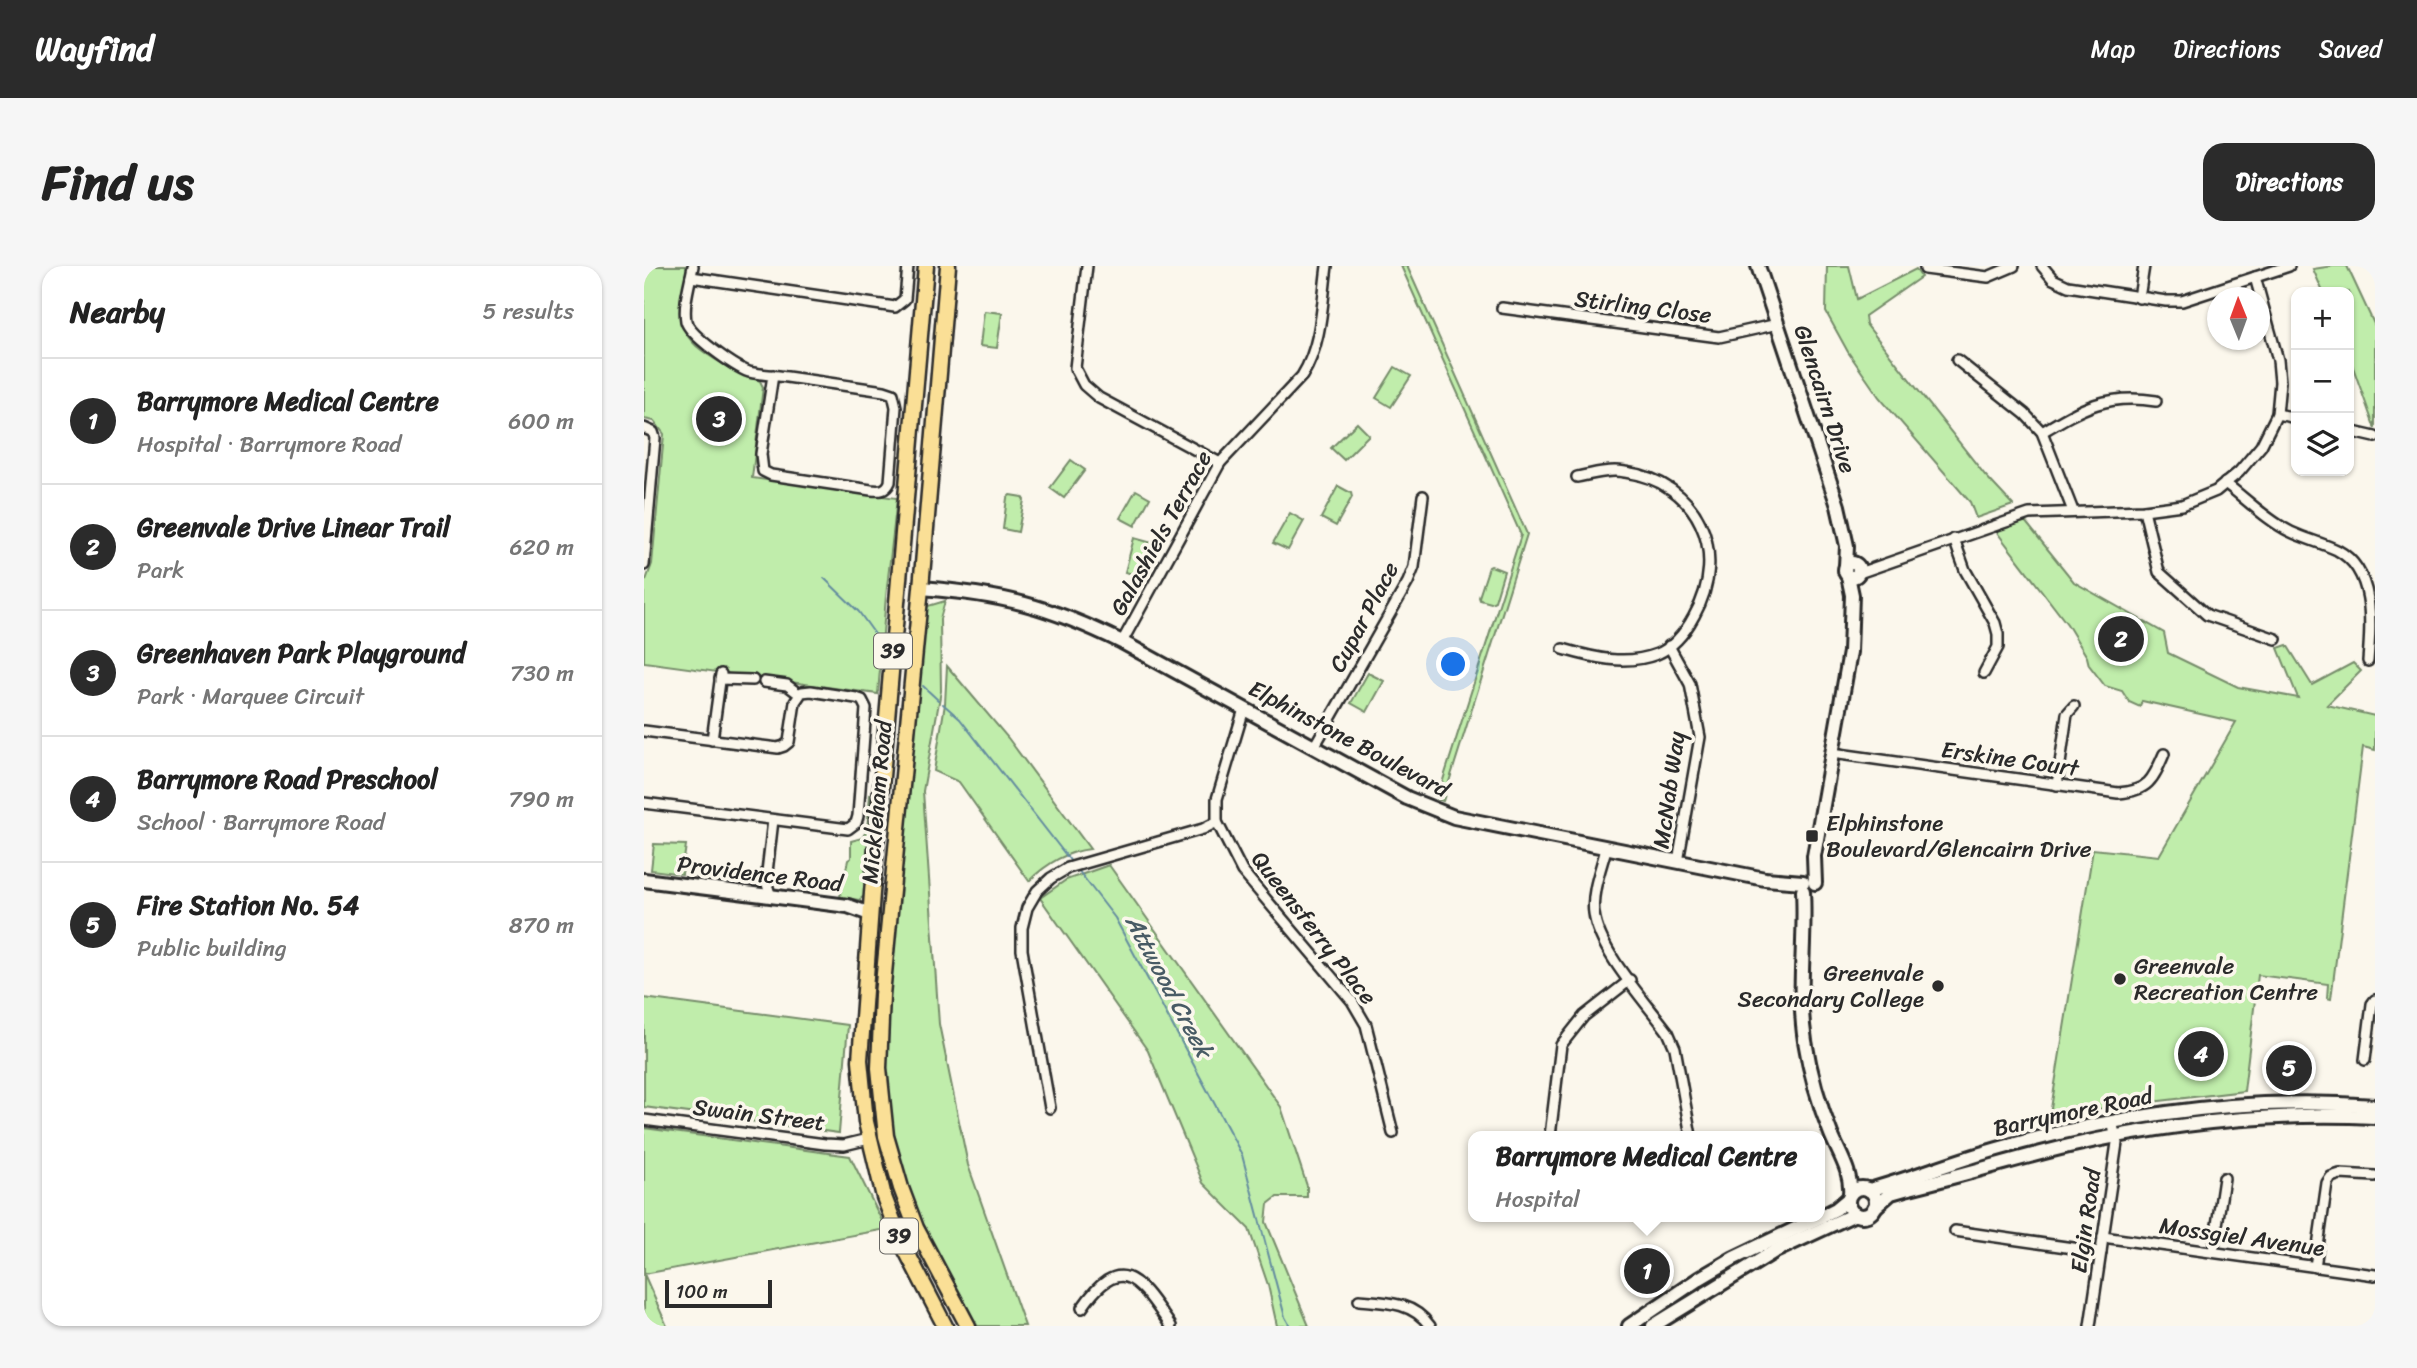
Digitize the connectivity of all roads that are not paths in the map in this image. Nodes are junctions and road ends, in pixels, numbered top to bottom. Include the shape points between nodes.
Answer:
1 (693, 266) edge
2 (908, 266) edge
3 (926, 266) edge
4 (948, 266) edge
5 (1087, 266) edge
6 (1327, 266) edge
7 (1758, 266) edge
8 (1925, 266) edge
9 (2014, 266) edge
10 (2042, 266) edge
11 (2144, 266) edge
12 (2289, 266) edge
13 (691, 277) junction
14 (2255, 277) junction
15 (2139, 298) junction
16 (1502, 308) dead end
17 (1778, 324) junction
18 (1957, 360) dead end
19 (773, 375) junction
20 (2156, 401) dead end
21 (2277, 414) junction
22 (2291, 417) edge
23 (644, 428) edge
24 (2042, 432) junction
25 (2354, 432) edge
26 (2375, 437) edge
27 (1220, 463) junction
28 (1577, 477) dead end
29 (2225, 484) junction
30 (1423, 496) dead end
31 (927, 501) junction
32 (2144, 510) junction
33 (2073, 511) junction
34 (903, 536) junction
35 (1954, 539) junction
36 (646, 568) edge
37 (1854, 570) junction
38 (921, 588) junction
39 (2276, 639) dead end
40 (1122, 642) junction
41 (1669, 646) junction
42 (1563, 649) dead end
43 (2368, 661) dead end
44 (1984, 673) dead end
45 (753, 680) dead end
46 (764, 682) dead end
47 (799, 694) junction
48 (2074, 706) dead end
49 (1244, 709) junction
50 (644, 731) edge
51 (712, 740) junction
52 (1314, 747) junction
53 (1832, 753) junction
54 (2164, 754) dead end
55 (2057, 785) junction
56 (644, 803) edge
57 (774, 820) junction
58 (1217, 822) junction
59 (1606, 849) junction
60 (1678, 862) junction
61 (644, 880) edge
62 (1807, 887) junction
63 (872, 893) junction
64 (891, 894) junction
65 (771, 897) junction
66 (859, 910) junction
67 (1630, 980) junction
68 (2375, 1000) edge
69 (2365, 1060) dead end
70 (2375, 1106) edge
71 (1050, 1108) dead end
72 (2375, 1116) edge
73 (644, 1120) edge
74 (2112, 1121) junction
75 (1551, 1131) edge
76 (1690, 1131) edge
77 (1393, 1133) dead end
78 (2116, 1136) junction
79 (869, 1139) junction
80 (1847, 1170) junction
81 (2375, 1176) edge
82 (2224, 1178) dead end
83 (1866, 1189) junction
84 (1849, 1197) junction
85 (1874, 1208) junction
86 (1825, 1214) edge
87 (1855, 1214) junction
88 (1809, 1222) edge
89 (1955, 1231) dead end
90 (2103, 1237) junction
91 (2101, 1252) junction
92 (2213, 1252) junction
93 (2315, 1266) junction
94 (2375, 1275) edge
95 (1359, 1300) dead end
96 (1083, 1308) dead end
97 (1666, 1316) edge
98 (945, 1326) edge
99 (968, 1326) edge
100 (1171, 1326) edge
101 (1430, 1326) edge
102 (1629, 1326) edge
103 (1653, 1326) edge
104 (2090, 1326) edge

1 - 13 street
2 - 13 street via 905,299 895,307
3 - 34 main road, Mickleham Road / 39
4 - 31 main road, Mickleham Road / 39
5 - 27 street via 1075,368 1084,386
6 - 27 street, Galashiels Terrace via 1310,363
7 - 17 street, Glencairn Drive
8 - 9 street via 1988,277
10 - 15 street via 2053,279 2068,286
11 - 15 street
12 - 14 street
13 - 19 street via 686,319 692,332 746,371
14 - 15 street via 2182,300
14 - 21 street via 2278,360
16 - 17 street, Stirling Close via 1719,337
17 - 37 street, Glencairn Drive via 1838,506
18 - 24 street
19 - 19 street via 894,396 890,482 885,489 763,471
20 - 24 street via 2114,398 2092,404
21 - 22 street
21 - 29 street via 2261,446
23 - 36 street via 655,438
24 - 33 street
25 - 26 street
27 - 40 street, Galashiels Terrace
28 - 41 street via 1623,471 1660,481 1689,502 1705,530 1709,571 1702,603 1685,632
29 - 32 street via 2194,502
29 - 43 street via 2288,531 2353,560 2370,592
30 - 52 street, Cupar Place via 1408,582
31 - 34 main road via 922,495 911,502
31 - 38 main road, Mickleham Road / 39
32 - 33 street
32 - 39 street via 2159,572 2207,615
33 - 35 street via 2029,514
34 - 63 main road, Mickleham Road / 39
35 - 37 street
35 - 44 street via 1998,634 1998,647
37 - 53 street, Glencairn Drive via 1850,652
38 - 40 street, Elphinstone Boulevard via 972,592 1038,606
38 - 64 main road, Mickleham Road / 39
40 - 49 street, Elphinstone Boulevard
41 - 42 street via 1632,660 1597,659
41 - 60 street, McNab Way via 1690,684 1700,737
45 - 51 street via 721,676
46 - 47 street via 787,685
47 - 51 street via 790,738 784,746
47 - 57 street via 811,691 856,698 866,705 856,823 845,829
48 - 55 street via 2067,715
49 - 52 street, Elphinstone Boulevard
49 - 58 street via 1219,790
50 - 51 street
52 - 59 street, Elphinstone Boulevard via 1407,798 1454,817
53 - 55 street, Erskine Court
53 - 62 street, Glencairn Drive
54 - 55 street, Erskine Court via 2151,780 2134,792
56 - 57 street
57 - 65 street via 766,881
58 - 71 street via 1068,868 1037,891 1027,908 1021,950
58 - 77 street, Queensferry Place via 1242,871 1352,1001 1366,1025
59 - 60 street, Elphinstone Boulevard
59 - 67 street via 1593,911 1605,946
60 - 62 street, Elphinstone Boulevard
61 - 65 street, Providence Road
62 - 80 street, Glencairn Drive via 1801,948 1804,1041 1816,1094
63 - 66 main road, Mickleham Road / 39
63 - 66 street
64 - 66 main road via 879,913
64 - 99 main road, Mickleham Road / 39 via 879,1045 885,1128 912,1220
65 - 66 street, Providence Road
66 - 79 main road, Mickleham Road / 39 via 861,1083
67 - 75 street via 1584,1016 1561,1045
67 - 76 street via 1675,1048
68 - 69 street
70 - 74 street, Barrymore Road via 2257,1104
72 - 78 street, Barrymore Road via 2221,1120
73 - 79 street, Swain Street via 825,1144
74 - 78 street, Elgin Road
74 - 83 street, Barrymore Road via 2000,1148
78 - 85 street, Barrymore Road via 1891,1193
78 - 90 street, Elgin Road
79 - 98 main road, Mickleham Road / 39 via 891,1218
80 - 83 street, Glencairn Drive via 1855,1183
80 - 84 street, Glencairn Drive
81 - 93 street via 2340,1174 2327,1183
82 - 92 street
83 - 84 street
83 - 85 street via 1874,1196
84 - 86 street
84 - 87 street via 1849,1208
85 - 87 street via 1865,1215
87 - 97 street via 1775,1251
88 - 97 street via 1700,1278
89 - 91 street
90 - 91 street, Elgin Road
90 - 92 street, Mossgiel Avenue
91 - 104 street, Elgin Road
92 - 93 street, Mossgiel Avenue
93 - 94 street, Mossgiel Avenue
95 - 101 street via 1395,1302 1412,1309
96 - 100 street via 1107,1279 1130,1278 1143,1287
97 - 102 street
97 - 103 street

